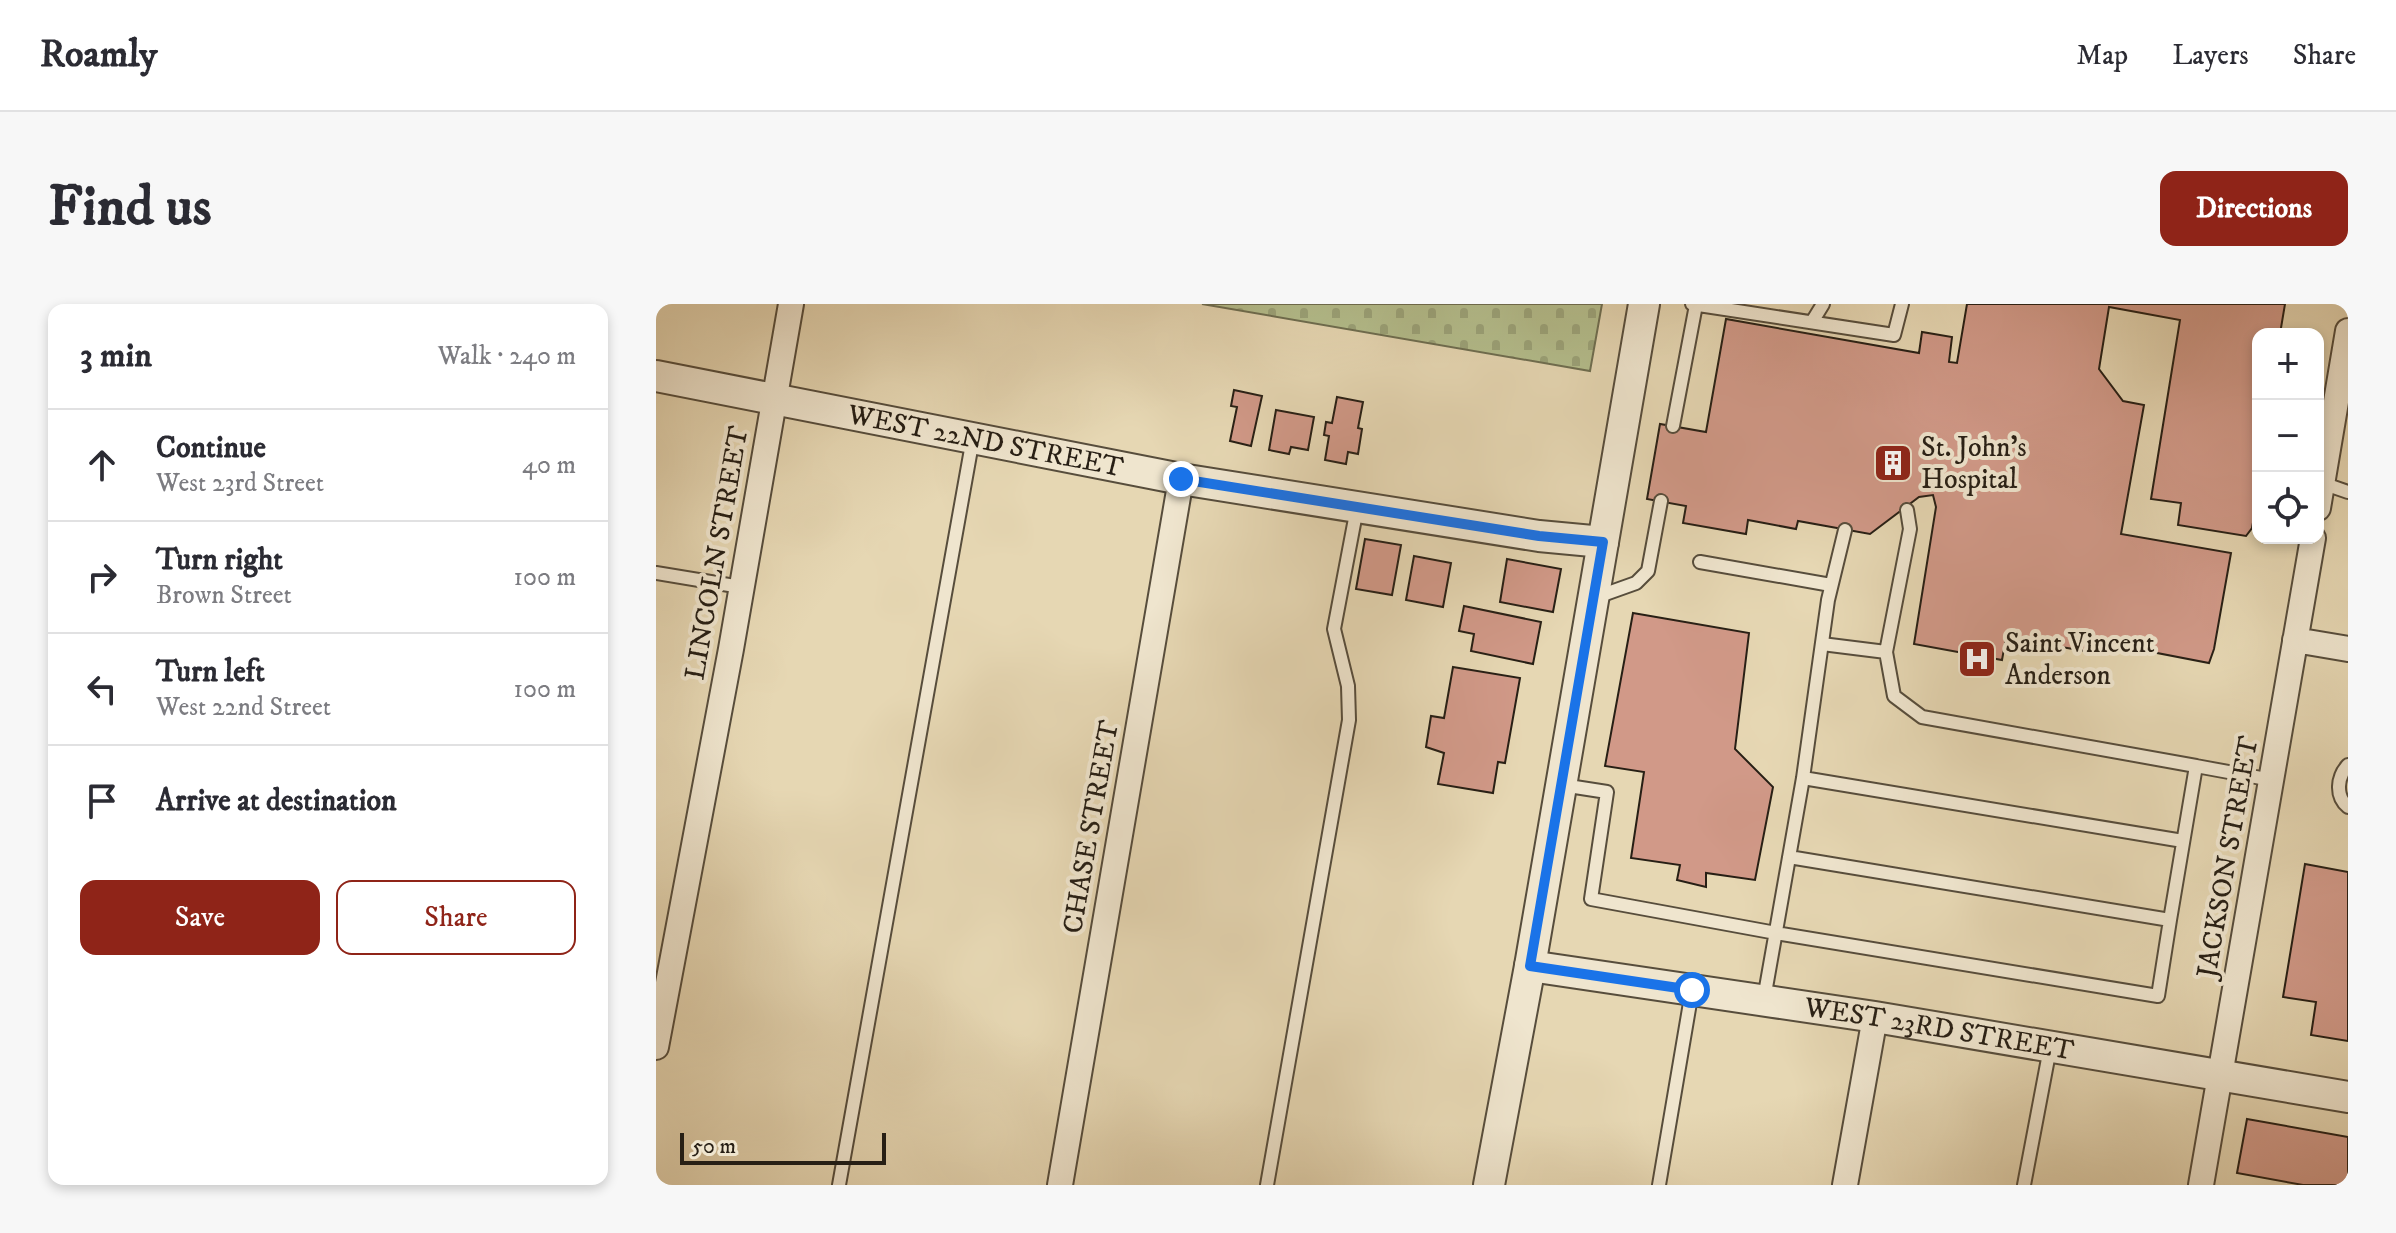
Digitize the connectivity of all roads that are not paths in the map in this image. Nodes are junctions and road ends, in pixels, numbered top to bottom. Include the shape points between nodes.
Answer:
1 (791, 304) edge
2 (1644, 304) edge
3 (1694, 304) edge
4 (1823, 304) edge
5 (1902, 304) edge
6 (1812, 322) junction
7 (2348, 331) edge
8 (656, 376) edge
9 (774, 398) junction
10 (1673, 426) dead end
11 (973, 438) junction
12 (2324, 472) edge
13 (1181, 479) junction
14 (2324, 484) edge
15 (2348, 492) edge
16 (1661, 501) dead end
17 (1357, 508) junction
18 (1907, 510) dead end
19 (1845, 530) dead end
20 (1603, 542) junction
21 (2312, 544) edge
22 (1700, 562) dead end
23 (656, 573) edge
24 (1831, 585) junction
25 (741, 587) junction
26 (1592, 599) junction
27 (2295, 640) junction
28 (1822, 644) junction
29 (2348, 649) edge
30 (1886, 652) junction
31 (2348, 765) edge
32 (2196, 766) junction
33 (1803, 778) junction
34 (2272, 780) junction
35 (1561, 785) junction
36 (2348, 807) edge
37 (2183, 841) junction
38 (1789, 857) junction
39 (2170, 920) junction
40 (1776, 933) junction
41 (1530, 966) junction
42 (1692, 990) junction
43 (1764, 1001) junction
44 (1875, 1017) junction
45 (656, 1047) edge
46 (2050, 1048) junction
47 (2221, 1077) junction
48 (2348, 1097) edge
49 (839, 1185) edge
50 (1060, 1185) edge
51 (1267, 1185) edge
52 (1489, 1185) edge
53 (1659, 1185) edge
54 (1845, 1185) edge
55 (2024, 1185) edge
56 (2201, 1185) edge

1 - 9 street, LINCOLN STREET
2 - 20 street
3 - 6 lane
3 - 10 lane
4 - 6 lane
5 - 6 lane via 1894,335
7 - 12 street
8 - 9 street, WEST 22ND STREET
9 - 11 street, WEST 22ND STREET
9 - 25 street, LINCOLN STREET
11 - 13 street, WEST 22ND STREET
11 - 49 lane
13 - 17 street, WEST 22ND STREET
13 - 50 street, CHASE STREET
14 - 15 lane
16 - 26 lane via 1648,571 1636,583
17 - 20 street, WEST 22ND STREET
17 - 51 lane via 1334,629 1348,686 1349,720
18 - 30 lane via 1910,529
19 - 24 lane
20 - 26 street
21 - 27 street, JACKSON STREET
22 - 24 lane
23 - 25 lane
24 - 28 lane
25 - 45 street, LINCOLN STREET
26 - 35 street
27 - 29 street
27 - 34 street, JACKSON STREET
28 - 30 lane
28 - 33 lane
30 - 32 lane via 1894,696 1922,717
31 - 36 lane via 2338,785
32 - 34 lane
32 - 37 lane
33 - 37 lane
33 - 38 lane
34 - 47 street, JACKSON STREET
35 - 40 lane via 1607,792 1591,899
35 - 41 street
37 - 39 lane
38 - 39 lane
38 - 40 lane
39 - 40 lane via 2158,996
40 - 43 lane
41 - 42 street, WEST 23RD STREET
41 - 52 street
42 - 43 street, WEST 23RD STREET
42 - 53 lane
43 - 44 street, WEST 23RD STREET
44 - 46 street, WEST 23RD STREET
44 - 54 street
46 - 47 street, WEST 23RD STREET
46 - 55 lane
47 - 48 street, WEST 23RD STREET
47 - 56 street, JACKSON STREET

